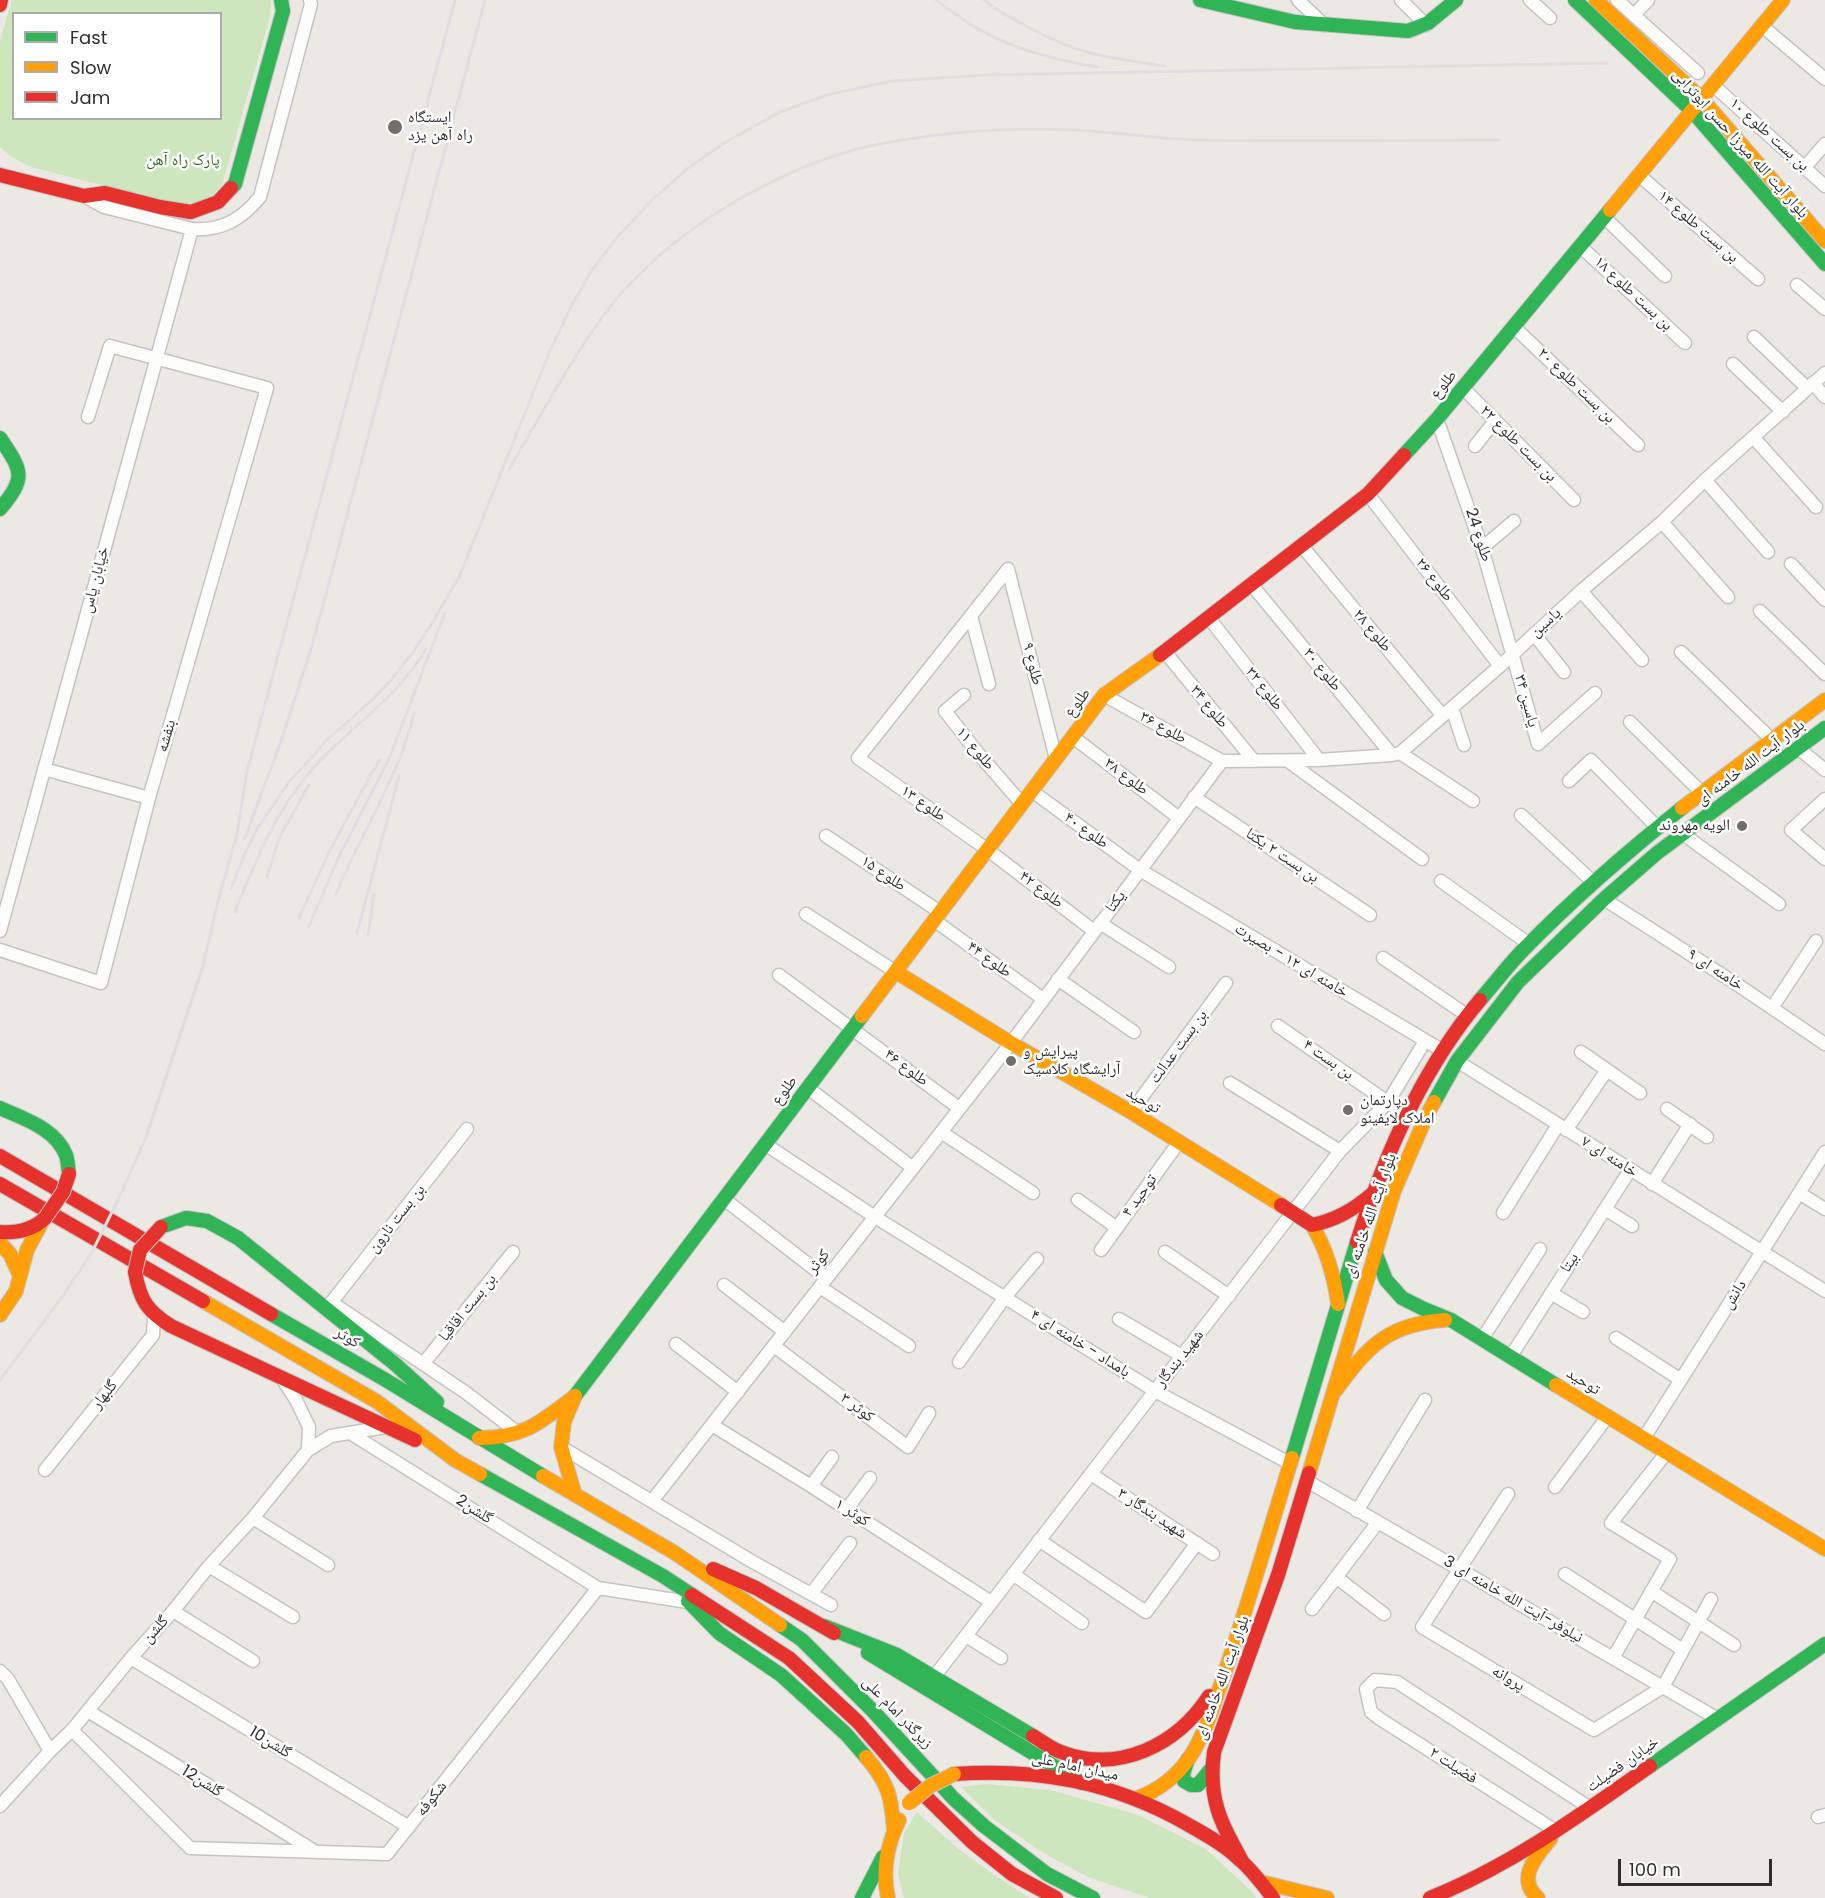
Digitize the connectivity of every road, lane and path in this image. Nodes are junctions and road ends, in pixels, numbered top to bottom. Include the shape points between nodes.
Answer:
1 (1, 0) edge
2 (281, 0) edge
3 (310, 0) edge
4 (1200, 0) edge
5 (1298, 0) edge
6 (1401, 0) edge
7 (1456, 0) edge
8 (1530, 0) edge
9 (1575, 0) edge
10 (1596, 0) edge
11 (1617, 0) edge
12 (1648, 0) edge
13 (1783, 0) edge
14 (0, 5) edge
15 (1634, 15) junction
16 (1550, 18) dead end
17 (1324, 25) junction
18 (1426, 25) junction
19 (1762, 26) junction
20 (1674, 52) junction
21 (1664, 64) junction
22 (1698, 73) dead end
23 (1825, 79) edge
24 (1713, 85) junction
25 (1702, 99) junction
26 (1692, 111) junction
27 (1825, 144) edge
28 (0, 162) edge
29 (1805, 167) junction
30 (0, 175) edge
31 (1639, 175) junction
32 (25, 182) junction
33 (1825, 186) edge
34 (84, 196) junction
35 (1604, 217) junction
36 (192, 229) junction
37 (1825, 241) edge
38 (1580, 246) junction
39 (1825, 264) edge
40 (1665, 276) dead end
41 (1758, 279) dead end
42 (1797, 285) dead end
43 (1825, 309) edge
44 (1514, 327) junction
45 (1754, 337) dead end
46 (1685, 343) dead end
47 (157, 358) junction
48 (1733, 364) dead end
49 (1825, 373) edge
50 (1810, 386) junction
51 (1463, 388) junction
52 (1825, 397) edge
53 (1783, 412) junction
54 (88, 417) dead end
55 (1437, 419) junction
56 (1495, 421) junction
57 (0, 438) edge
58 (1754, 438) junction
59 (1638, 445) dead end
60 (1475, 446) dead end
61 (1705, 480) junction
62 (1368, 494) junction
63 (1574, 500) dead end
64 (1816, 507) dead end
65 (0, 509) edge
66 (1514, 521) dead end
67 (1662, 522) junction
68 (1302, 546) junction
69 (1482, 548) junction
70 (1768, 552) dead end
71 (1791, 564) dead end
72 (1251, 585) junction
73 (1581, 591) junction
74 (1728, 597) dead end
75 (1825, 600) edge
76 (1760, 611) dead end
77 (971, 616) junction
78 (1209, 618) junction
79 (1534, 634) junction
80 (1165, 652) junction
81 (1681, 652) dead end
82 (1513, 653) junction
83 (1642, 660) dead end
84 (1500, 666) junction
85 (1564, 672) dead end
86 (1825, 674) edge
87 (989, 684) dead end
88 (1595, 693) dead end
89 (963, 695) dead end
90 (1104, 695) junction
91 (1825, 700) edge
92 (1447, 712) junction
93 (1630, 722) dead end
94 (1825, 728) edge
95 (1073, 737) junction
96 (1772, 740) junction
97 (1464, 745) dead end
98 (1798, 748) junction
99 (1396, 754) junction
100 (1056, 759) junction
101 (1319, 760) junction
102 (1222, 761) junction
103 (1254, 761) junction
104 (1288, 761) junction
105 (44, 769) junction
106 (1825, 770) edge
107 (1569, 781) dead end
108 (1032, 791) junction
109 (1702, 793) junction
110 (1194, 797) junction
111 (149, 798) junction
112 (1825, 799) edge
113 (1473, 801) dead end
114 (1022, 804) junction
115 (1521, 815) dead end
116 (1179, 818) junction
117 (1657, 827) junction
118 (1683, 834) junction
119 (826, 836) dead end
120 (988, 850) junction
121 (1422, 859) dead end
122 (1825, 859) edge
123 (1140, 870) junction
124 (1442, 881) dead end
125 (1592, 881) junction
126 (1604, 899) junction
127 (1779, 904) dead end
128 (806, 914) dead end
129 (1370, 915) dead end
130 (937, 916) junction
131 (1097, 927) junction
132 (0, 931) edge
133 (1816, 940) dead end
134 (1529, 944) junction
135 (0, 950) edge
136 (1383, 958) dead end
137 (1169, 968) dead end
138 (896, 972) junction
139 (779, 975) dead end
140 (1058, 979) junction
141 (1226, 983) dead end
142 (1043, 999) junction
143 (1772, 1008) junction
144 (1468, 1016) junction
145 (1278, 1026) dead end
146 (853, 1029) junction
147 (1134, 1032) dead end
148 (1425, 1041) junction
149 (1011, 1042) junction
150 (1825, 1044) edge
151 (1443, 1051) junction
152 (1581, 1052) dead end
153 (1457, 1060) junction
154 (1607, 1070) junction
155 (1230, 1083) dead end
156 (808, 1088) junction
157 (1640, 1093) dead end
158 (1388, 1102) junction
159 (0, 1108) edge
160 (959, 1108) junction
161 (1667, 1109) dead end
162 (1131, 1112) junction
163 (1406, 1115) junction
164 (1690, 1124) junction
165 (1562, 1127) junction
166 (467, 1129) dead end
167 (941, 1132) junction
168 (1707, 1137) dead end
169 (1179, 1142) junction
170 (765, 1144) junction
171 (1340, 1151) junction
172 (0, 1156) edge
173 (1824, 1157) edge
174 (913, 1168) junction
175 (1630, 1170) junction
176 (0, 1184) edge
177 (1652, 1184) junction
178 (1033, 1193) dead end
179 (1799, 1193) junction
180 (1372, 1194) junction
181 (724, 1199) junction
182 (1078, 1200) dead end
183 (1605, 1209) junction
184 (1825, 1209) edge
185 (1292, 1213) junction
186 (1503, 1213) dead end
187 (875, 1217) junction
188 (44, 1220) junction
189 (1312, 1225) junction
190 (1632, 1226) dead end
191 (1117, 1228) junction
192 (0, 1232) edge
193 (0, 1243) edge
194 (1540, 1249) dead end
195 (1101, 1250) dead end
196 (513, 1252) dead end
197 (1165, 1252) dead end
198 (1375, 1252) junction
199 (1762, 1252) junction
200 (1036, 1259) dead end
201 (20, 1276) junction
202 (823, 1283) junction
203 (723, 1285) dead end
204 (1825, 1291) edge
205 (1551, 1293) junction
206 (1228, 1296) junction
207 (1005, 1298) junction
208 (1338, 1304) junction
209 (329, 1305) junction
210 (1583, 1312) dead end
211 (0, 1315) edge
212 (154, 1316) junction
213 (1119, 1319) dead end
214 (1451, 1320) junction
215 (784, 1332) junction
216 (1616, 1338) dead end
217 (1482, 1339) junction
218 (676, 1344) dead end
219 (774, 1346) junction
220 (909, 1346) dead end
221 (1182, 1356) junction
222 (1510, 1356) junction
223 (959, 1362) dead end
224 (423, 1364) junction
225 (282, 1378) junction
226 (1681, 1380) junction
227 (1155, 1391) junction
228 (738, 1392) junction
229 (1332, 1395) junction
230 (575, 1396) junction
231 (1425, 1400) dead end
232 (929, 1413) dead end
233 (1608, 1416) junction
234 (712, 1425) junction
235 (387, 1426) junction
236 (350, 1432) junction
237 (517, 1432) junction
238 (476, 1436) junction
239 (1644, 1438) junction
240 (561, 1447) junction
241 (308, 1450) junction
242 (1667, 1452) junction
243 (832, 1457) dead end
244 (455, 1460) junction
245 (1291, 1464) junction
246 (45, 1470) dead end
247 (1091, 1474) junction
248 (870, 1478) dead end
249 (1307, 1481) junction
250 (811, 1486) junction
251 (1555, 1487) dead end
252 (1508, 1494) dead end
253 (575, 1495) junction
254 (652, 1501) junction
255 (847, 1509) junction
256 (1357, 1510) junction
257 (253, 1518) junction
258 (1378, 1522) junction
259 (1039, 1540) junction
260 (850, 1543) dead end
261 (1197, 1543) junction
262 (1825, 1549) edge
263 (675, 1552) junction
264 (1213, 1554) dead end
265 (753, 1562) junction
266 (328, 1565) dead end
267 (209, 1566) junction
268 (1459, 1569) junction
269 (1013, 1574) junction
270 (1565, 1575) dead end
271 (663, 1576) junction
272 (1336, 1577) junction
273 (598, 1588) junction
274 (756, 1588) junction
275 (1651, 1591) junction
276 (811, 1594) junction
277 (1711, 1599) dead end
278 (688, 1602) junction
279 (992, 1602) junction
280 (831, 1605) dead end
281 (1312, 1609) dead end
282 (173, 1611) junction
283 (1383, 1614) dead end
284 (294, 1617) dead end
285 (1634, 1620) junction
286 (1699, 1621) junction
287 (1082, 1623) dead end
288 (824, 1626) junction
289 (966, 1636) junction
290 (1825, 1644) edge
291 (1734, 1645) dead end
292 (1683, 1650) junction
293 (131, 1658) junction
294 (1001, 1658) dead end
295 (1230, 1658) junction
296 (1613, 1658) junction
297 (253, 1661) dead end
298 (0, 1671) edge
299 (934, 1677) junction
300 (1663, 1687) junction
301 (987, 1709) junction
302 (88, 1711) junction
303 (1718, 1719) junction
304 (72, 1730) junction
305 (1000, 1732) junction
306 (50, 1751) junction
307 (1189, 1757) junction
308 (1211, 1769) junction
309 (1082, 1782) junction
310 (1137, 1798) junction
311 (0, 1806) edge
312 (1590, 1808) junction
313 (409, 1827) junction
314 (894, 1830) junction
315 (1556, 1831) junction
316 (886, 1850) junction
317 (317, 1852) junction
318 (1242, 1861) junction
319 (1261, 1881) junction
320 (862, 1898) edge
321 (888, 1898) edge
322 (1056, 1898) edge
323 (1093, 1898) edge
324 (1273, 1898) edge
325 (1327, 1898) edge
326 (1430, 1898) edge
327 (1538, 1898) edge

1 - 14 main road
2 - 34 main road via 283,11 235,184 218,202 191,212 105,193
3 - 36 street via 260,197 238,219 222,227
4 - 17 main road
5 - 17 street
6 - 18 street
7 - 18 main road
8 - 16 street
9 - 26 main road, بلوار آیت الله میرزا حسن ابوترابی
10 - 21 main road, بلوار آیت الله میرزا حسن ابوترابی
11 - 15 street
12 - 15 street
13 - 19 main road
15 - 20 street
17 - 18 main road via 1408,31
19 - 23 street
19 - 24 main road
20 - 21 street
20 - 22 street
21 - 25 main road, بلوار آیت الله میرزا حسن ابوترابی
24 - 25 main road
24 - 29 street, بن بست طلوع ۱۰
25 - 26 main road, طلوع
25 - 37 main road, بلوار آیت الله میرزا حسن ابوترابی
26 - 31 main road, طلوع
26 - 39 main road, بلوار آیت الله میرزا حسن ابوترابی
27 - 29 street
28 - 32 main road
29 - 33 street, بن بست طلوع ۱۰
30 - 32 main road
31 - 35 main road, طلوع
31 - 41 street, بن بست طلوع ۱۴
32 - 34 main road
34 - 36 street via 104,207
35 - 38 main road, طلوع
35 - 40 street
36 - 47 street, خیابان یاس
38 - 44 main road, طلوع
38 - 46 street, بن بست طلوع ۱۸
42 - 43 street
44 - 51 main road, طلوع
44 - 59 street, بن بست طلوع ۲۰
45 - 50 street
47 - 54 street via 110,346
47 - 105 street, خیابان یاس
47 - 111 street, بنفشه via 267,388
48 - 53 street
49 - 50 street, یاسین
50 - 52 street
50 - 53 street, یاسین
51 - 55 main road, طلوع
51 - 56 street, بن بست طلوع ۲۲
53 - 58 street, یاسین
55 - 62 main road, طلوع
55 - 69 street, طلوع 24
56 - 60 street
56 - 63 street, بن بست طلوع ۲۲
57 - 65 main road via 19,470 19,482 16,492
58 - 61 street, یاسین
58 - 64 street
61 - 67 street, یاسین
61 - 70 street
62 - 68 main road, طلوع
62 - 84 street, طلوع ۲۶
66 - 69 street
67 - 73 street, یاسین
67 - 74 street
68 - 72 main road, طلوع
68 - 92 street, طلوع ۲۸
69 - 82 street, طلوع 24
71 - 75 street
72 - 78 main road, طلوع
72 - 99 street, طلوع ۳۰
73 - 79 street, یاسین
73 - 83 street
76 - 86 street
77 - 87 street
77 - 100 street, طلوع ۹ via 1008,569
77 - 120 street, طلوع ۱۳ via 858,758
78 - 80 main road, طلوع
78 - 101 street, طلوع ۳۲
79 - 82 street, یاسین
79 - 85 street
80 - 90 main road, طلوع
80 - 103 street, طلوع ۳۴
81 - 96 street
82 - 84 street, یاسین
82 - 88 street, یاسین ۳۴ via 1538,744
84 - 92 street, یاسین
89 - 114 street, طلوع ۱۱ via 945,711
90 - 95 main road, طلوع
90 - 102 street, طلوع ۳۶
91 - 96 main road, بلوار آیت الله خامنه ای
92 - 97 street
92 - 99 street, یاسین
93 - 109 street
94 - 98 main road, بلوار آیت الله خامنه ای
95 - 100 main road, طلوع
95 - 116 street, طلوع ۳۸
96 - 109 main road, بلوار آیت الله خامنه ای
98 - 106 street
98 - 118 main road, بلوار آیت الله خامنه ای
99 - 101 street
99 - 113 street, طلوع ۳۰
100 - 108 main road, طلوع
101 - 104 street
102 - 103 street
102 - 110 street, یکتا
103 - 104 street
104 - 121 street
105 - 111 street
105 - 132 street, خیابان یاس
107 - 117 street via 1591,760
108 - 114 main road, طلوع
108 - 123 street, طلوع ۴۰
109 - 117 main road, بلوار آیت الله خامنه ای
110 - 116 street, یکتا
110 - 129 street, بن بست ۲ یکتا
111 - 135 street, بنفشه via 101,983
112 - 122 street via 1791,830
114 - 120 main road, طلوع
115 - 125 street
116 - 123 street, یکتا
117 - 125 main road, بلوار آیت الله خامنه ای
118 - 126 main road, بلوار آیت الله خامنه ای
118 - 127 street
119 - 130 street, طلوع ۱۵
120 - 130 main road, طلوع
120 - 131 street, طلوع ۴۲
123 - 131 street, یکتا
123 - 148 street, خامنه ای ۱۲ - بصیرت
124 - 134 street
125 - 134 main road, بلوار آیت الله خامنه ای
126 - 143 street, خامنه ای ۹
126 - 153 main road, بلوار آیت الله خامنه ای via 1518,982
128 - 138 street
130 - 138 main road, طلوع
130 - 142 street, طلوع ۴۴
131 - 137 street, طلوع ۴۲
131 - 140 street, یکتا
133 - 143 street
134 - 144 main road, بلوار آیت الله خامنه ای
136 - 144 street
138 - 146 main road, طلوع
138 - 149 main road, توحید
139 - 146 street, طلوع ۴۶
140 - 142 street, یکتا
140 - 147 street
141 - 162 street, بن بست عدالت
142 - 149 street, یکتا
143 - 150 street, خامنه ای ۹
144 - 151 main road, بلوار آیت الله خامنه ای
145 - 158 street, بن بست ۴
146 - 156 main road, طلوع
146 - 160 street, طلوع ۴۶
148 - 151 street, خامنه ای ۱۲ - بصیرت
148 - 158 street, شهید بندگار
149 - 160 street, کوثر
149 - 162 main road, توحید
151 - 163 main road, بلوار آیت الله خامنه ای
152 - 154 street
153 - 165 street, خامنه ای ۷
153 - 198 main road, بلوار آیت الله خامنه ای via 1408,1156
154 - 157 street
154 - 165 street
155 - 171 street
156 - 170 main road, طلوع
156 - 174 street
158 - 163 street, بن بست ۴
158 - 171 street, شهید بندگار
159 - 188 main road, bridge via 41,1127 57,1140 66,1155 66,1188
160 - 167 street, کوثر
161 - 164 street
162 - 169 main road, توحید
163 - 180 main road, بلوار آیت الله خامنه ای
164 - 168 street
164 - 177 street
165 - 175 street, خامنه ای ۷
165 - 186 street
166 - 209 street, بن بست نارون
167 - 174 street, کوثر
167 - 178 street
169 - 185 main road, توحید
169 - 191 street, توحید ۴
170 - 181 main road, طلوع
170 - 187 street, بامداد - خامنه ای ۴
171 - 185 street, شهید بندگار
172 - 238 main road, کوثر
173 - 179 street, دانش
174 - 187 street, کوثر
175 - 177 street, خامنه ای ۷
175 - 183 street, بیتا
176 - 244 main road via 376,1401
177 - 199 street, خامنه ای ۷
179 - 184 street
179 - 199 street, دانش
180 - 189 main road via 1348,1215
180 - 208 main road, بلوار آیت الله خامنه ای
181 - 202 street
181 - 230 main road, طلوع
182 - 191 street
183 - 190 street
183 - 205 street, بیتا
185 - 189 main road, توحید
185 - 206 street, شهید بندگار
187 - 202 street, کوثر
187 - 207 street, بامداد - خامنه ای ۴
188 - 192 main road via 24,1230
188 - 201 main road via 27,1250
189 - 208 main road via 1325,1244 1333,1268
191 - 195 street, توحید ۴
193 - 201 main road via 12,1257
194 - 217 street
196 - 224 street, بن بست اقاقیا
197 - 206 street
198 - 214 main road, توحید via 1386,1282 1398,1296
198 - 229 main road, بلوار آیت الله خامنه ای
199 - 204 street, خامنه ای ۷
199 - 226 street, دانش
200 - 207 street
201 - 211 main road via 16,1291
202 - 215 street, کوثر
202 - 220 street
203 - 215 street
205 - 210 street
205 - 222 street, بیتا
206 - 221 street, شهید بندگار
207 - 223 street
207 - 227 street, بامداد - خامنه ای ۴
208 - 245 main road, بلوار آیت الله خامنه ای
209 - 212 main road, bridge via 238,1238 207,1221 186,1218 161,1227 140,1250 135,1272 138,1287
209 - 224 street
209 - 238 main road
212 - 225 main road
212 - 246 street, گلبهار via 153,1335
213 - 221 street
214 - 217 main road, توحید
214 - 229 main road via 1419,1322 1381,1338 1354,1364
215 - 219 street, کوثر
216 - 226 street
217 - 222 main road, توحید
218 - 228 street
219 - 228 street, کوثر
219 - 232 street, کوثر ۳ via 908,1447
221 - 227 street, شهید بندگار
222 - 233 main road, توحید
224 - 237 street
225 - 235 main road
225 - 241 street via 309,1427
226 - 239 street, دانش
227 - 245 street, بامداد - خامنه ای ۴
227 - 247 street, شهید بندگار
228 - 234 street, کوثر
229 - 249 main road, بلوار آیت الله خامنه ای
230 - 237 main road via 536,1426
230 - 240 main road via 564,1422
231 - 256 street
233 - 239 main road, توحید
233 - 251 street
234 - 250 street, کوثر ۱
234 - 254 street, کوثر
235 - 236 street
235 - 244 main road
236 - 241 street via 331,1436
236 - 273 street, گلشن2
237 - 238 main road via 501,1438
238 - 253 main road, کوثر
239 - 242 main road, توحید
240 - 253 main road
240 - 254 street
241 - 257 street, گلشن
242 - 262 main road, توحید
242 - 275 street via 1611,1523 1670,1558
243 - 250 street
244 - 271 main road
245 - 295 main road, بلوار آیت الله خامنه ای
247 - 259 street, شهید بندگار
247 - 261 street, شهید بندگار ۳
248 - 255 street
249 - 256 street, نیلوفر-آیت الله خامنه ای 3
249 - 308 main road, بلوار آیت الله خامنه ای via 1278,1575 1220,1731
250 - 255 street, کوثر ۱
252 - 268 street
253 - 263 main road, کوثر
254 - 265 street
255 - 279 street, کوثر ۱
256 - 258 street, نیلوفر-آیت الله خامنه ای 3
257 - 266 street
257 - 267 street, گلشن
258 - 268 street, نیلوفر-آیت الله خامنه ای 3
258 - 272 street
259 - 261 street via 1146,1612
259 - 269 street, شهید بندگار
260 - 276 street
261 - 264 street, شهید بندگار ۳
263 - 274 main road
263 - 323 main road, زیرگذر امام علی via 802,1640 984,1826 1047,1874
265 - 274 street
265 - 276 street
267 - 282 street, گلشن
267 - 284 street
268 - 296 street, نیلوفر-آیت الله خامنه ای 3
268 - 300 street, پروانه via 1422,1628 1594,1730
269 - 279 street, شهید بندگار
269 - 287 street
270 - 285 street
271 - 278 main road
271 - 322 main road via 789,1658 858,1722 905,1776 972,1842 1012,1874
272 - 281 street
272 - 283 street
273 - 278 street
273 - 313 street, شکوفه
274 - 288 main road
275 - 285 street
275 - 286 street
276 - 280 street
277 - 286 street
278 - 314 main road via 719,1633 781,1675 846,1734 880,1774 891,1799
279 - 289 street, شهید بندگار
282 - 293 street, گلشن
282 - 297 street
285 - 292 street
285 - 296 street
286 - 291 street
286 - 292 street
288 - 299 main road via 897,1655
288 - 305 main road
289 - 294 street
289 - 299 street, شهید بندگار
290 - 303 main road, خیابان فضیلت
292 - 300 street
293 - 302 street, گلشن
293 - 313 street, گلشن10
295 - 301 main road via 1204,1705 1189,1722 1171,1737 1118,1760 1088,1760 1060,1752
295 - 307 main road, بلوار آیت الله خامنه ای
296 - 300 street, نیلوفر-آیت الله خامنه ای 3
298 - 306 street
299 - 301 main road
300 - 303 street, نیلوفر-آیت الله خامنه ای 3
301 - 305 main road
302 - 304 street, گلشن
302 - 317 street, گلشن12
303 - 312 main road, خیابان فضیلت
304 - 306 street, گلشن
304 - 317 street, شکوفه via 190,1848
305 - 309 main road
306 - 311 street, گلشن
307 - 308 main road via 1183,1772 1186,1783 1198,1785
307 - 310 main road, بلوار آیت الله خامنه ای via 1163,1787
308 - 318 main road, بلوار آیت الله خامنه ای via 1211,1793 1216,1808
309 - 310 main road, میدان امام علی
309 - 314 main road, میدان امام علی, bridge via 1009,1771 954,1774 909,1803
310 - 318 main road, میدان امام علی via 1193,1827
312 - 315 main road, خیابان فضیلت
312 - 315 street, فضیلت ۲ via 1397,1682 1375,1680 1366,1689 1371,1712 1380,1719
313 - 317 street, شکوفه via 387,1854
314 - 316 main road, میدان امام علی
315 - 326 main road, خیابان فضیلت via 1457,1888
315 - 327 main road via 1530,1865 1528,1888
316 - 320 main road
316 - 321 main road, میدان امام علی
318 - 319 main road, میدان امام علی
319 - 324 main road, میدان امام علی
319 - 325 main road

